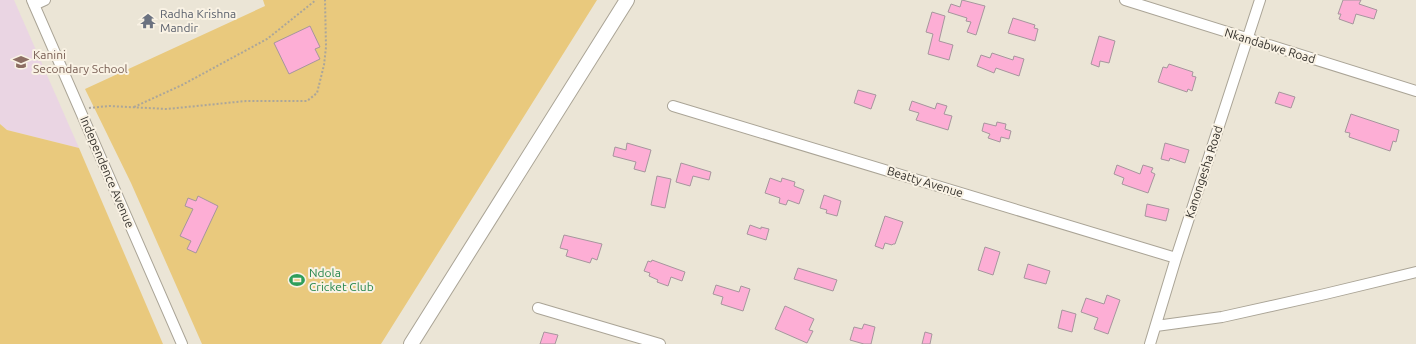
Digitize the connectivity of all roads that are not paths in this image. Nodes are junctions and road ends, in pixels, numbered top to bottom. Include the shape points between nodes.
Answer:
1 (45, 0) edge
2 (627, 0) edge
3 (1125, 0) edge
4 (1260, 0) edge
5 (33, 2) edge
6 (1248, 39) junction
7 (1416, 91) edge
8 (674, 106) dead end
9 (1176, 258) junction
10 (1416, 272) edge
11 (538, 308) dead end
12 (1156, 326) junction
13 (182, 344) edge
14 (411, 344) edge
15 (660, 344) edge
16 (1150, 344) edge

1 - 5 street
2 - 14 highway
3 - 6 street, Nkandabwe Road
4 - 6 street, Kanongesha Road
5 - 13 street, Independence Avenue
6 - 7 street, Nkandabwe Road
6 - 9 street, Kanongesha Road
8 - 9 street, Beatty Avenue
9 - 12 street, Kanongesha Road
10 - 12 street via 1222,317
11 - 15 street
12 - 16 street, Kanongesha Road

